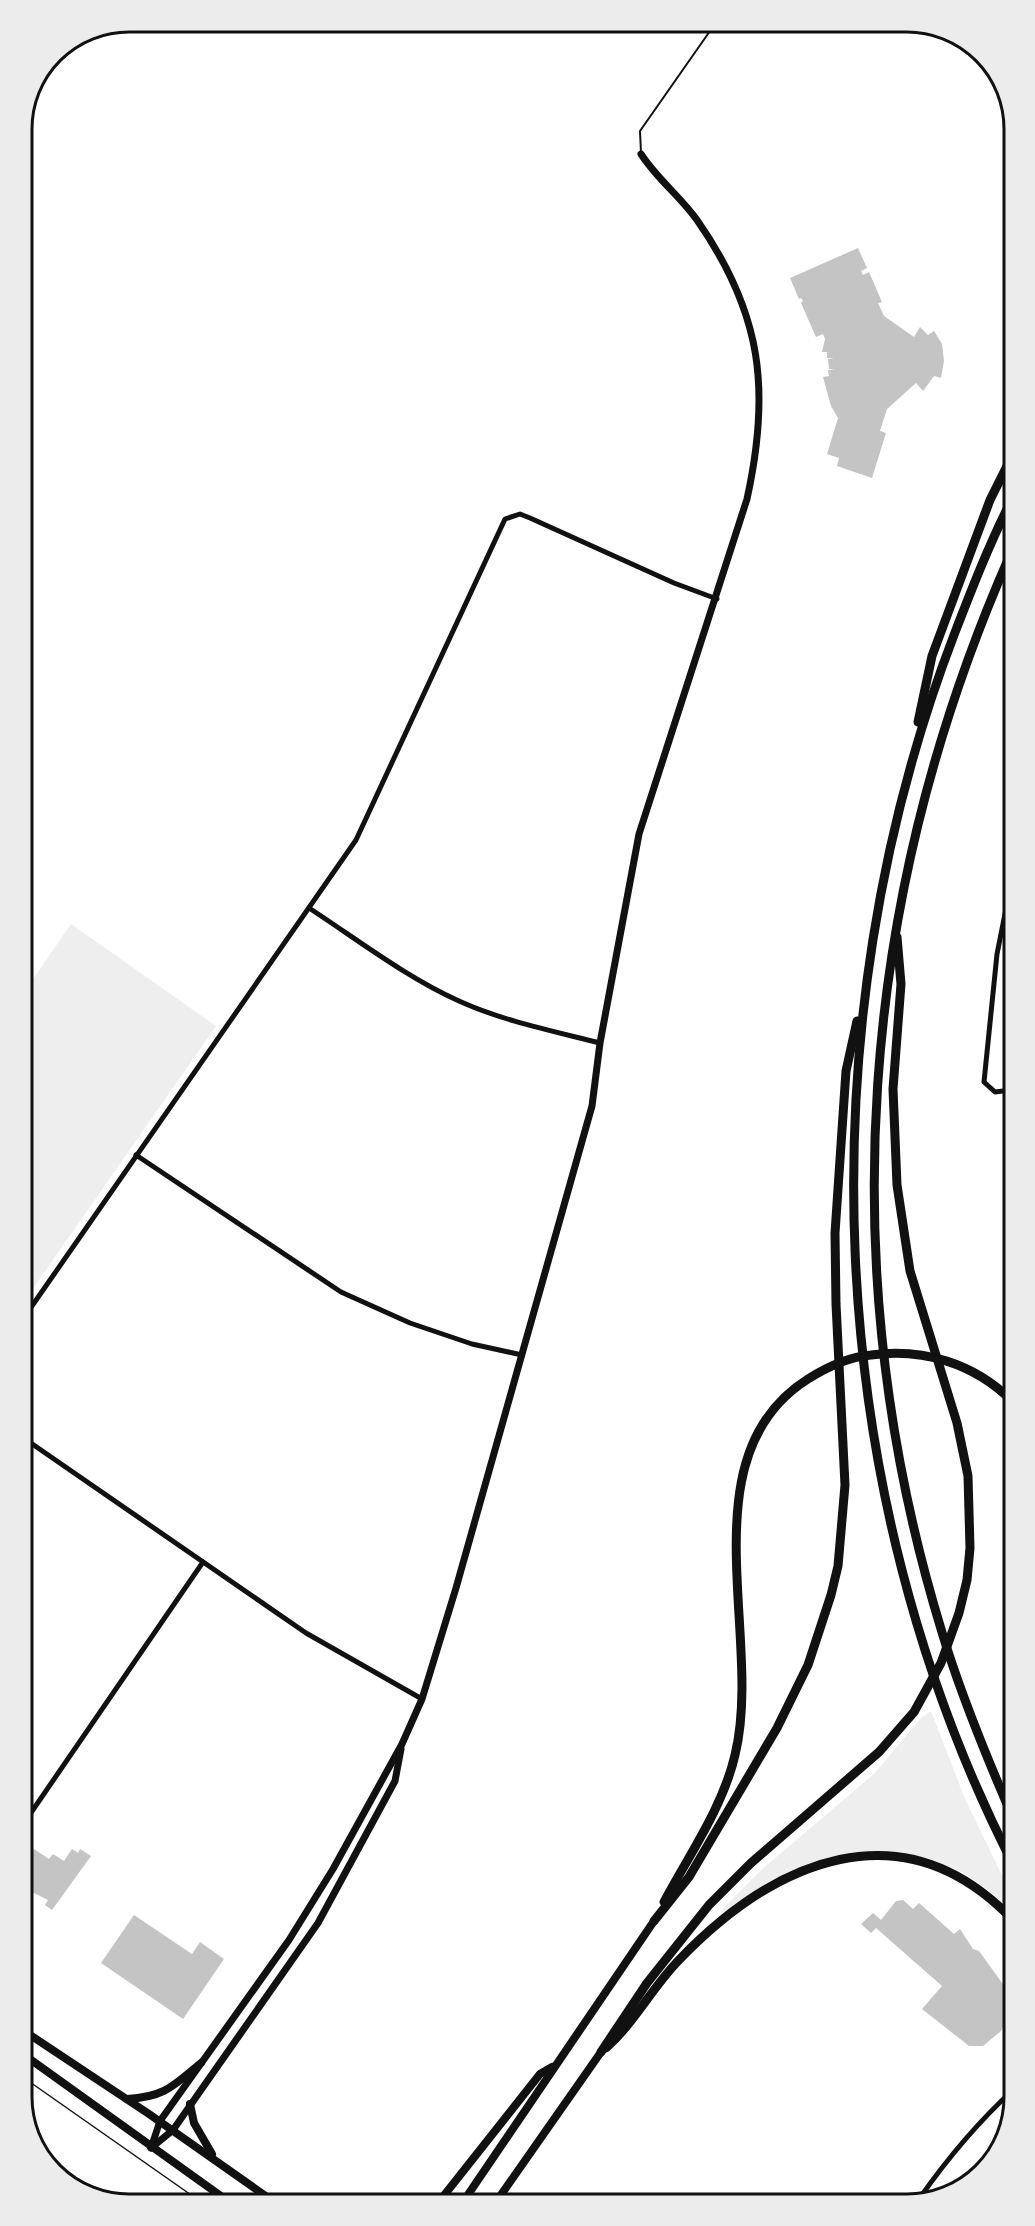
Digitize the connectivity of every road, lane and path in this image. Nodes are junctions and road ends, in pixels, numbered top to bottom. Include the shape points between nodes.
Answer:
1 (709, 32) edge
2 (641, 154) joint
3 (1004, 472) edge
4 (1004, 516) edge
5 (1004, 569) edge
6 (717, 599) junction
7 (908, 774) junction
8 (309, 908) junction
9 (896, 922) junction
10 (1004, 922) edge
11 (866, 984) junction
12 (600, 1043) junction
13 (1004, 1091) edge
14 (136, 1155) junction
15 (32, 1306) edge
16 (522, 1354) junction
17 (1004, 1393) edge
18 (32, 1443) edge
19 (203, 1562) junction
20 (422, 1699) junction
21 (402, 1744) junction
22 (1004, 1796) edge
23 (32, 1811) edge
24 (1004, 1845) edge
25 (1004, 1911) edge
26 (654, 1921) junction
27 (32, 2036) edge
28 (602, 2052) junction
29 (32, 2061) edge
30 (201, 2063) junction
31 (555, 2065) junction
32 (32, 2084) edge
33 (1004, 2098) edge
34 (127, 2099) junction
35 (190, 2104) junction
36 (160, 2121) junction
37 (173, 2130) junction
38 (151, 2148) junction
39 (214, 2158) junction
40 (922, 2193) edge
41 (190, 2194) edge
42 (218, 2194) edge
43 (263, 2194) edge
44 (445, 2194) edge
45 (468, 2194) edge
46 (502, 2194) edge

1 - 2 lane via 640,131
2 - 6 street via 718,251 741,296 760,370 756,460
3 - 7 highway via 932,656
4 - 7 highway via 934,688
5 - 9 highway via 943,727 916,822
6 - 8 street via 530,518 511,515 499,529 356,840
6 - 12 street via 639,834
7 - 11 highway via 884,873
8 - 12 street via 459,1001
8 - 14 street
9 - 22 highway via 885,994 874,1136 875,1249 882,1347 909,1508 940,1628
9 - 28 highway via 901,984 893,1089 897,1185 910,1271 957,1423 968,1476 971,1525 967,1580 952,1637 914,1712 879,1752 751,1863 709,1905 647,1983
10 - 13 street via 984,1082 995,1092
11 - 24 highway via 857,1077 854,1195 859,1303 875,1440 906,1582 929,1660
11 - 26 highway via 846,1071 835,1233 845,1485 836,1576 811,1657 785,1713 689,1877
12 - 16 street via 592,1106
14 - 15 street
14 - 16 street via 341,1292 410,1323 472,1344
16 - 20 street
17 - 26 highway via 966,1368 929,1356 878,1354 835,1364 802,1383 778,1405 760,1430 742,1477 736,1526 743,1684 735,1755 724,1790
18 - 19 street
19 - 20 street via 306,1633
19 - 23 street
20 - 21 street
21 - 30 street via 293,1934
21 - 35 street via 395,1781 318,1923
25 - 28 highway via 963,1880 911,1860 861,1856 809,1868 768,1886 705,1936
26 - 31 main road
27 - 34 main road
28 - 46 main road
29 - 38 main road
30 - 34 main road via 154,2097
30 - 36 street
31 - 44 main road via 540,2074
31 - 45 main road
32 - 41 path
33 - 40 street
34 - 36 main road
35 - 37 street
35 - 39 main road via 197,2128
36 - 37 main road
36 - 38 street
37 - 38 street
37 - 39 main road
38 - 42 main road
39 - 43 main road

